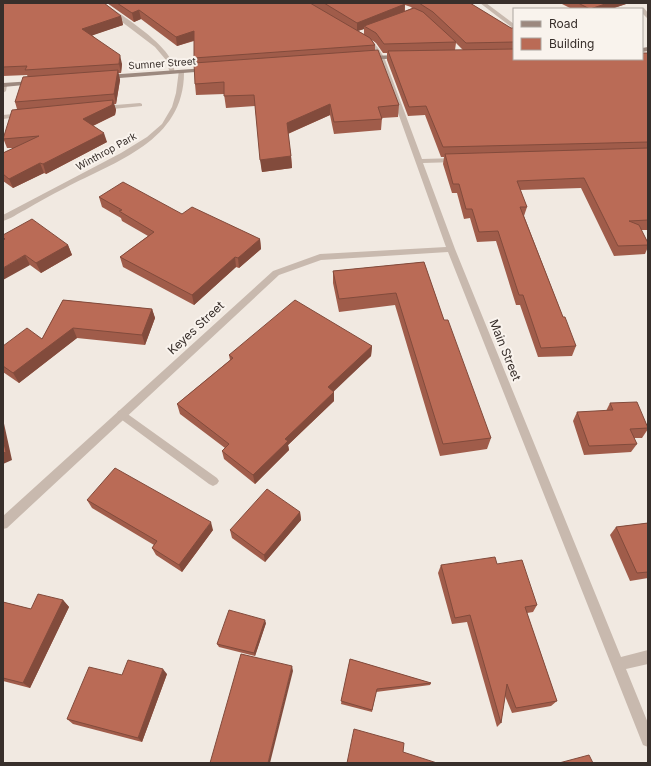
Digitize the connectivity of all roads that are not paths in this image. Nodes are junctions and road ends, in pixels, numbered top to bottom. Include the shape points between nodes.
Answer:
1 (100, 3) edge
2 (483, 3) edge
3 (513, 26) edge
4 (361, 38) edge
5 (381, 57) junction
6 (404, 57) edge
7 (358, 59) edge
8 (212, 69) edge
9 (181, 71) junction
10 (172, 72) junction
11 (100, 78) edge
12 (36, 83) edge
13 (3, 87) edge
14 (140, 105) dead end
15 (94, 109) edge
16 (33, 114) edge
17 (3, 117) edge
18 (467, 160) edge
19 (420, 161) junction
20 (3, 218) edge
21 (451, 249) junction
22 (122, 414) junction
23 (213, 481) dead end
24 (3, 524) edge
25 (648, 657) edge
26 (617, 665) junction
27 (648, 740) edge

1 - 10 street via 165,54
2 - 3 street
4 - 5 street, Main Street via 372,45
5 - 6 street
5 - 7 street
5 - 19 street, Main Street
8 - 9 street, Sumner Street
9 - 10 street, Sumner Street
9 - 20 street, Winthrop Park via 182,84 176,106 157,133 134,148
10 - 11 street, Sumner Street
12 - 13 street
14 - 15 street
16 - 17 street
18 - 19 street
19 - 21 street, Main Street
21 - 22 street, Keyes Street via 320,257 276,273
21 - 26 street, Main Street
22 - 23 street
22 - 24 street, Keyes Street
25 - 26 street
26 - 27 street, Main Street

